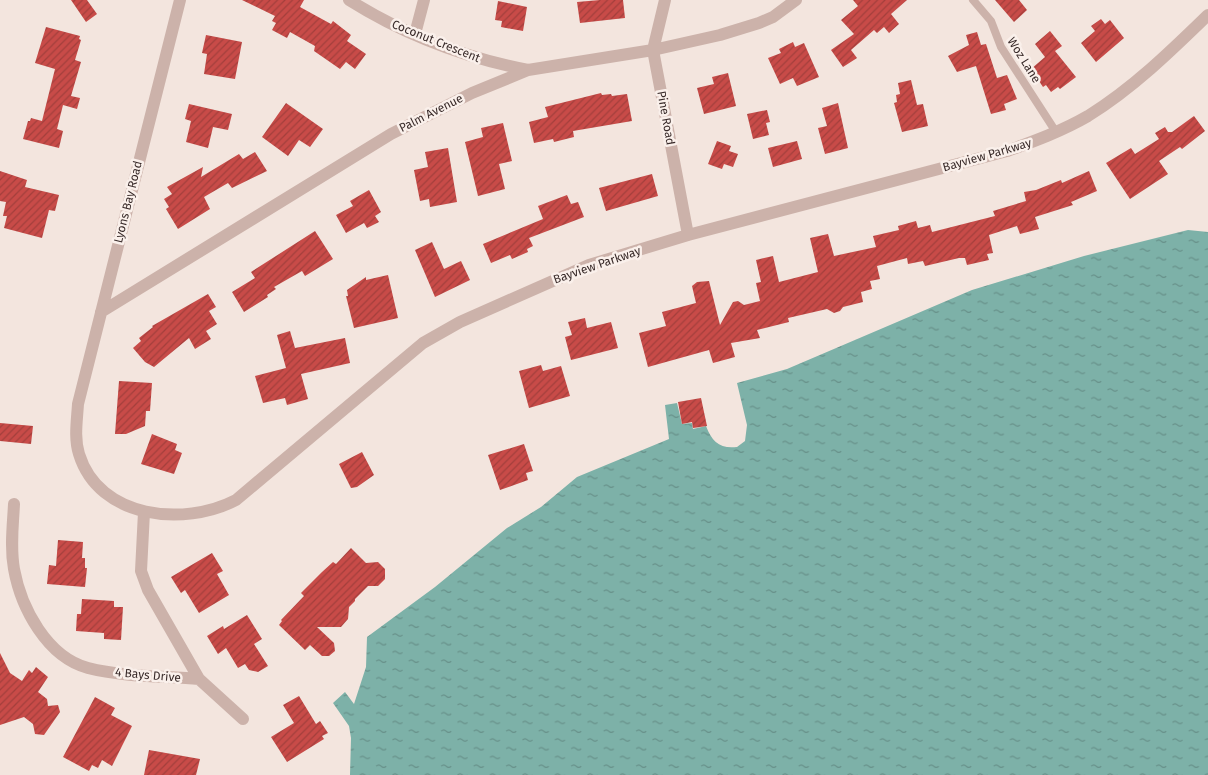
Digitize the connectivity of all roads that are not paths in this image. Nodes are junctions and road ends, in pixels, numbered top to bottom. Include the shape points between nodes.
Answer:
1 (180, 0) edge
2 (349, 0) edge
3 (424, 0) edge
4 (665, 0) edge
5 (796, 0) edge
6 (972, 0) edge
7 (1208, 15) edge
8 (415, 34) junction
9 (654, 50) junction
10 (528, 70) junction
11 (1056, 132) junction
12 (688, 235) junction
13 (101, 312) junction
14 (78, 404) joint
15 (14, 504) dead end
16 (144, 512) junction
17 (199, 679) junction
18 (244, 719) dead end

1 - 13 street, Lyons Bay Road
2 - 8 street, Coconut Crescent
3 - 8 street
4 - 9 street, Pine Road
5 - 9 street, Palm Avenue via 759,23
6 - 11 lane, Woz Lane via 991,21 1001,47
7 - 11 street, Bayview Parkway via 1117,95 1088,116
8 - 10 street, Coconut Crescent via 476,57
9 - 10 street, Palm Avenue
9 - 12 street, Pine Road
10 - 13 street, Palm Avenue via 448,104 391,134
11 - 12 street, Bayview Parkway via 1007,151
12 - 16 street, Bayview Parkway via 570,272 438,333 254,487 222,507 185,515
13 - 14 street, Lyons Bay Road
14 - 16 street, Bayview Parkway via 76,439 84,467 112,498
15 - 17 street, 4 Bays Drive via 12,550 18,586 44,636 64,657 99,670
16 - 17 street, 4 Bays Drive via 141,571 145,584
17 - 18 street

